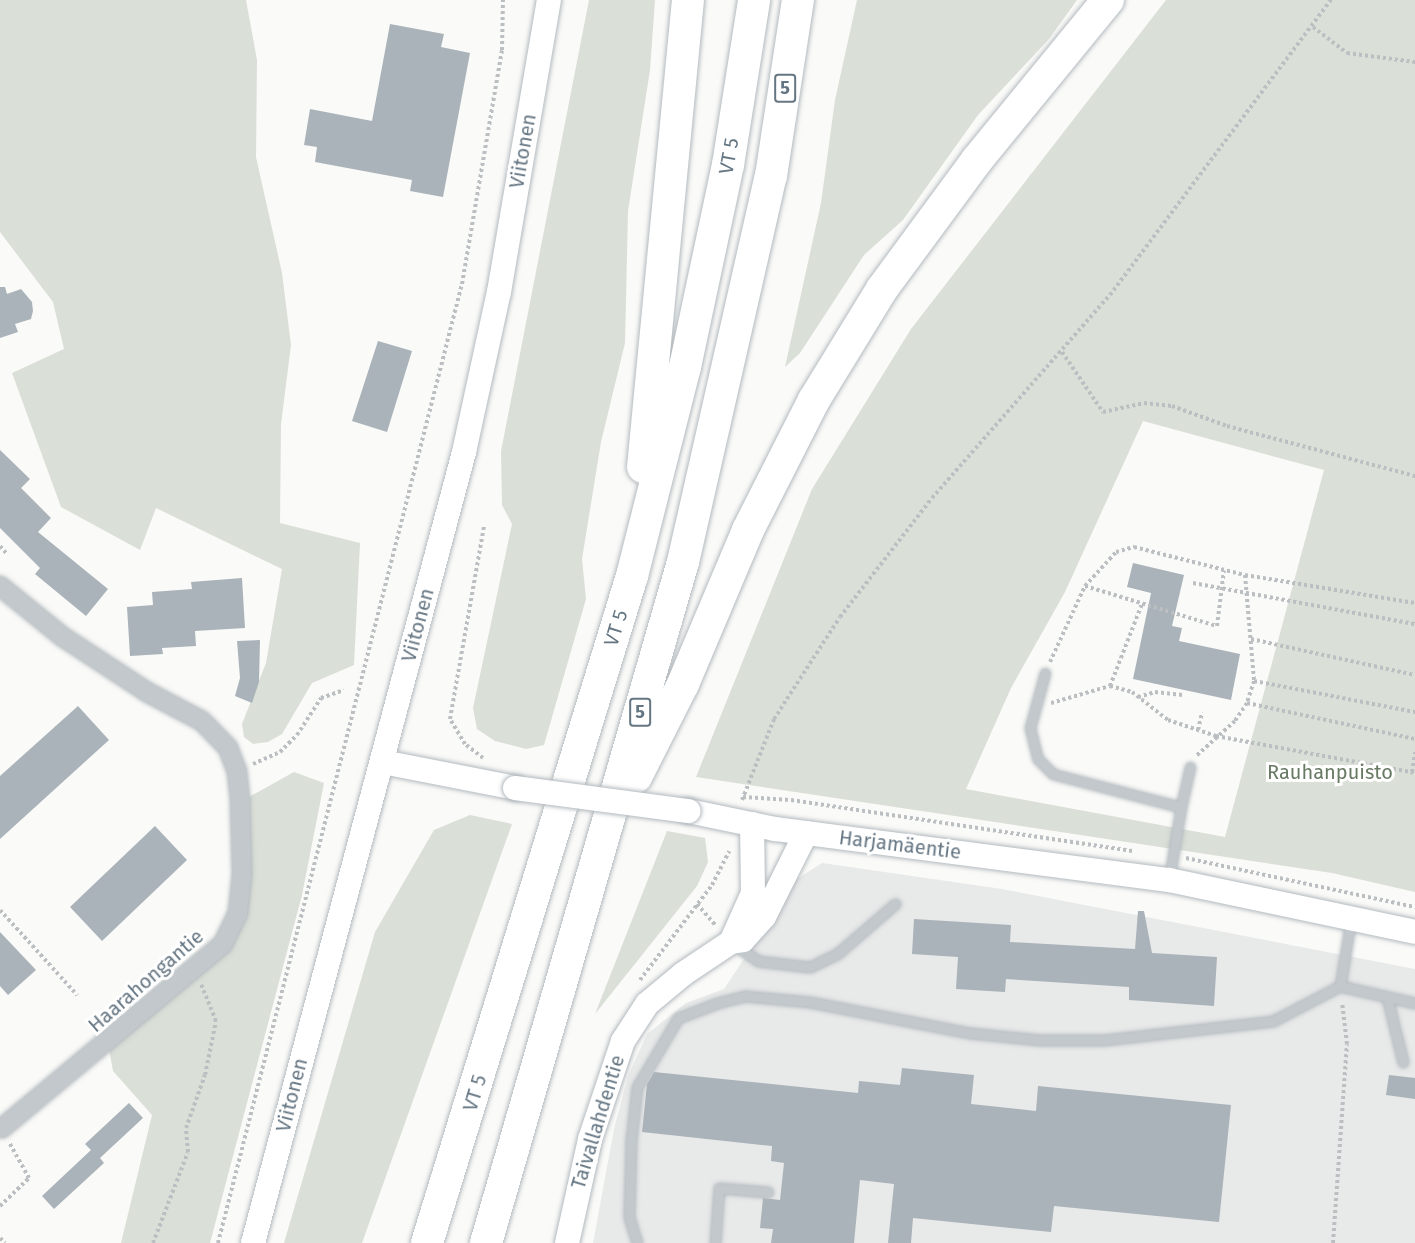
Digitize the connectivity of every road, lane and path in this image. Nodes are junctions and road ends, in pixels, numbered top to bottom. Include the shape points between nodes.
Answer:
1 (503, 0) edge
2 (549, 0) edge
3 (688, 0) edge
4 (754, 0) edge
5 (798, 0) edge
6 (1108, 0) edge
7 (1331, 0) edge
8 (1313, 27) junction
9 (1415, 62) edge
10 (1062, 352) junction
11 (1415, 476) edge
12 (484, 526) dead end
13 (0, 546) edge
14 (7, 554) dead end
15 (1224, 570) junction
16 (1245, 575) junction
17 (632, 576) junction
18 (1193, 583) dead end
19 (0, 586) edge
20 (1085, 586) junction
21 (1221, 588) junction
22 (1249, 593) junction
23 (1415, 603) edge
24 (1142, 604) junction
25 (1415, 624) edge
26 (1251, 639) junction
27 (1045, 673) joint
28 (1415, 675) edge
29 (1254, 681) junction
30 (1110, 686) junction
31 (344, 690) dead end
32 (1183, 695) dead end
33 (1137, 697) junction
34 (1247, 704) junction
35 (1038, 706) junction
36 (1202, 712) dead end
37 (1415, 712) edge
38 (1198, 730) junction
39 (1216, 736) junction
40 (1415, 739) edge
41 (1415, 752) edge
42 (383, 762) junction
43 (494, 762) dead end
44 (1190, 767) joint
45 (237, 771) junction
46 (1413, 773) edge
47 (744, 797) dead end
48 (1181, 807) junction
49 (752, 824) junction
50 (806, 833) junction
51 (601, 845) junction
52 (1169, 880) junction
53 (895, 904) dead end
54 (0, 910) edge
55 (1351, 917) junction
56 (1415, 932) edge
57 (731, 942) junction
58 (195, 970) junction
59 (1340, 986) junction
60 (77, 995) dead end
61 (1387, 997) junction
62 (1415, 1003) edge
63 (1403, 1062) dead end
64 (2, 1128) joint
65 (768, 1192) dead end
66 (0, 1206) edge
67 (0, 1238) edge
68 (5, 1243) edge
69 (153, 1243) edge
70 (218, 1243) edge
71 (253, 1243) edge
72 (427, 1243) edge
73 (486, 1243) edge
74 (567, 1243) edge
75 (637, 1243) edge
76 (715, 1243) edge
77 (1333, 1243) edge

1 - 70 path via 502,50 462,284
2 - 42 street, Viitonen via 500,292 464,452
3 - 17 highway
4 - 17 highway, VT 5 via 728,165 685,367
5 - 51 highway, 5 via 771,176 683,562
6 - 51 highway via 977,160 903,261 814,400 748,530 683,684
7 - 8 path
8 - 9 path via 1347,53
8 - 10 path via 1197,183
10 - 11 path via 1103,412 1144,403 1172,406 1227,426
10 - 47 path via 932,498 840,617 774,719
12 - 43 path via 450,719 465,744
13 - 14 path
15 - 16 path
15 - 20 path via 1134,547 1116,552
15 - 21 path
16 - 22 path
16 - 23 path
17 - 72 highway, VT 5
18 - 21 path
19 - 45 street, Haarahongantie via 63,637 147,692 202,721 228,748
20 - 24 path
20 - 27 path
21 - 22 path
21 - 24 path via 1217,626
22 - 25 path
22 - 26 path
24 - 30 path
26 - 28 path
26 - 29 path
27 - 35 lane
29 - 34 path
29 - 37 path
30 - 33 path
30 - 35 path
31 - 45 path via 321,698 280,753
32 - 33 path via 1155,692
33 - 38 path via 1168,720
34 - 39 path via 1235,721
34 - 40 path
35 - 48 lane via 1030,728 1038,759 1053,774
36 - 38 path
38 - 39 path
39 - 44 path via 1201,748
39 - 46 path
41 - 46 path
42 - 49 street, Harjamäentie, bridge via 514,788 688,811
42 - 71 street, Viitonen via 328,952
44 - 48 lane
45 - 58 street, Haarahongantie via 242,874 238,913 223,944
48 - 52 lane
49 - 50 street, Harjamäentie
49 - 57 street, Taivallahdentie via 753,893
50 - 52 street, Harjamäentie
50 - 57 street, Taivallahdentie via 764,917 743,940
51 - 73 highway, 5
52 - 55 street, Harjamäentie
53 - 57 lane via 837,954 810,967 758,961
54 - 60 path
55 - 56 street, Harjamäentie
55 - 59 lane
57 - 74 street, Taivallahdentie via 647,1004 624,1041 590,1139
58 - 64 street, Haarahongantie
58 - 69 path via 216,1021 205,1075 186,1128 188,1152
59 - 61 lane
59 - 75 lane via 1273,1021 1104,1040 1040,1040 970,1033 862,1008 745,996 678,1018 637,1088 630,1140 629,1216
59 - 77 path via 1347,1044
61 - 62 lane
61 - 63 lane
64 - 66 path via 29,1178
65 - 76 lane via 719,1188
67 - 68 path

